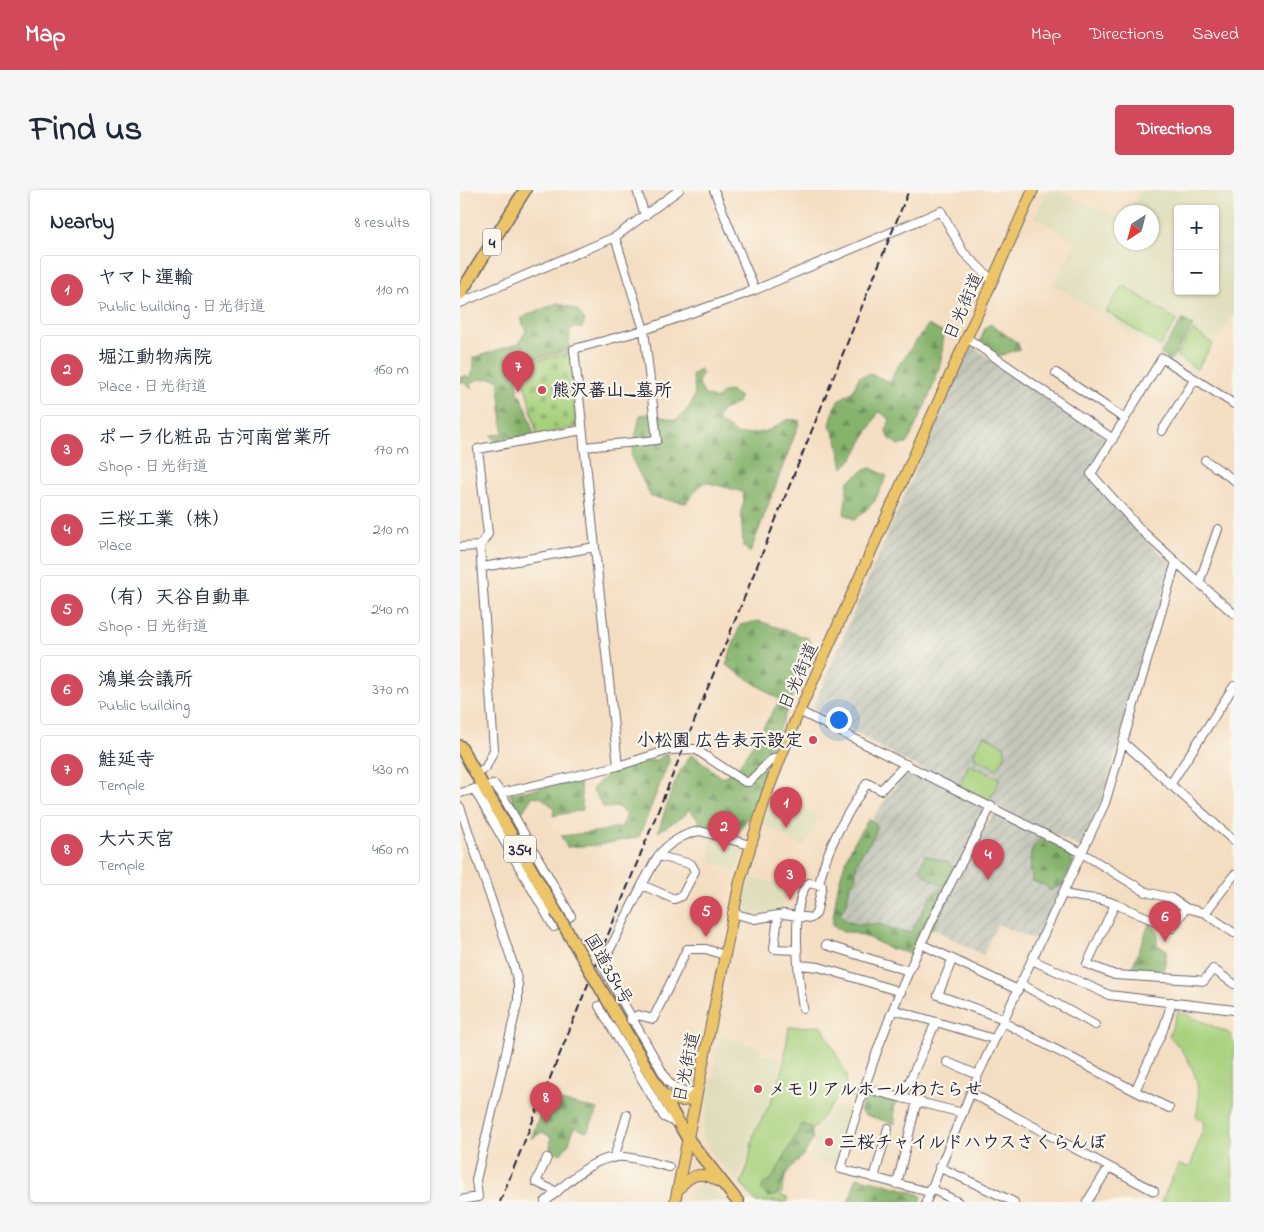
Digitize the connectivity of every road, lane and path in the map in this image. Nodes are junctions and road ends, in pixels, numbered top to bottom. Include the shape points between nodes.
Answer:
1 (525, 190) edge
2 (637, 190) edge
3 (679, 190) edge
4 (714, 190) edge
5 (1033, 190) edge
6 (645, 216) junction
7 (615, 237) junction
8 (992, 280) junction
9 (755, 290) junction
10 (460, 294) edge
11 (460, 303) edge
12 (644, 330) junction
13 (967, 338) junction
14 (1056, 374) dead end
15 (1195, 379) junction
16 (1234, 404) edge
17 (1125, 419) junction
18 (582, 430) junction
19 (1162, 431) dead end
20 (1113, 439) junction
21 (584, 447) junction
22 (1205, 460) dead end
23 (1234, 480) edge
24 (1218, 529) dead end
25 (480, 546) junction
26 (595, 546) junction
27 (460, 547) edge
28 (1176, 562) junction
29 (483, 567) junction
30 (1199, 582) junction
31 (1234, 614) edge
32 (1234, 686) edge
33 (799, 712) junction
34 (1124, 743) junction
35 (460, 746) edge
36 (781, 756) junction
37 (906, 764) junction
38 (618, 766) junction
39 (476, 774) junction
40 (1170, 784) junction
41 (479, 788) junction
42 (460, 793) edge
43 (501, 793) junction
44 (991, 806) junction
45 (461, 810) edge
46 (1234, 840) edge
47 (750, 844) junction
48 (1082, 853) junction
49 (658, 856) junction
50 (1234, 875) edge
51 (818, 884) junction
52 (642, 885) junction
53 (1063, 894) junction
54 (1115, 904) junction
55 (1186, 908) junction
56 (732, 913) junction
57 (1205, 913) junction
58 (778, 916) junction
59 (798, 916) junction
60 (1234, 933) edge
61 (921, 944) junction
62 (826, 945) dead end
63 (797, 950) junction
64 (724, 955) junction
65 (952, 960) junction
66 (1032, 960) junction
67 (799, 965) junction
68 (909, 971) junction
69 (1234, 984) edge
70 (1019, 987) junction
71 (901, 992) junction
72 (619, 998) junction
73 (1172, 1002) junction
74 (803, 1008) dead end
75 (894, 1010) junction
76 (1234, 1010) edge
77 (631, 1020) junction
78 (1003, 1021) junction
79 (936, 1022) junction
80 (1095, 1025) dead end
81 (994, 1039) junction
82 (947, 1062) dead end
83 (978, 1075) junction
84 (863, 1088) junction
85 (1135, 1091) junction
86 (660, 1093) junction
87 (971, 1093) junction
88 (697, 1094) junction
89 (902, 1098) junction
90 (917, 1102) junction
91 (1169, 1108) dead end
92 (962, 1113) junction
93 (627, 1114) dead end
94 (679, 1124) junction
95 (888, 1128) dead end
96 (688, 1139) junction
97 (547, 1158) dead end
98 (614, 1158) junction
99 (669, 1167) dead end
100 (939, 1167) junction
101 (1109, 1167) junction
102 (874, 1178) junction
103 (722, 1183) junction
104 (897, 1184) junction
105 (930, 1190) junction
106 (1154, 1191) dead end
107 (558, 1192) junction
108 (676, 1197) edge
109 (460, 1200) edge
110 (545, 1202) edge
111 (738, 1202) edge
112 (926, 1202) edge
113 (958, 1202) edge
114 (1014, 1202) edge
115 (1087, 1202) edge

1 - 10 highway, 4
2 - 6 street
3 - 6 street
4 - 9 street
5 - 8 main road, 日光街道
6 - 7 street
7 - 11 street
7 - 12 street
8 - 9 street via 963,252 941,212
8 - 13 main road, 日光街道
9 - 12 street
12 - 18 street via 574,349
12 - 21 street via 657,440
13 - 20 street
13 - 33 main road, 日光街道
14 - 17 street
15 - 16 street
15 - 17 street via 1162,358
15 - 19 street
17 - 20 street
18 - 21 street
18 - 25 street via 478,449 488,534
20 - 28 street via 1091,474 1142,531
21 - 26 street
22 - 23 street
24 - 30 street
25 - 27 street
25 - 29 street
26 - 29 street
26 - 38 street
28 - 30 street
28 - 34 street
29 - 39 street via 494,750 486,768
30 - 31 street
32 - 40 street
33 - 36 main road, 日光街道
33 - 37 street
34 - 40 street
34 - 48 street via 1105,803
35 - 39 highway, 国道354号 / 354
36 - 38 street via 771,760 749,782 695,749 669,750
36 - 47 main road, 日光街道
37 - 44 street
37 - 51 street via 880,790 867,783 840,825
38 - 43 street
39 - 41 highway, 国道354号 / 354
40 - 46 street
41 - 42 street
41 - 43 street via 494,784
41 - 43 street via 554,928 571,916
41 - 86 highway, 国道354号 / 354, bridge via 556,912
44 - 48 street
44 - 61 street
45 - 109 street via 514,967 518,1001 476,1180 478,1197
47 - 49 street via 700,831 692,832
47 - 56 main road, 日光街道
48 - 53 street
48 - 55 street via 1146,892 1171,898
49 - 52 street
49 - 52 street via 691,864 695,871 682,896 674,899
50 - 57 street
51 - 59 street via 808,883 802,888
51 - 59 street via 822,886 816,914 811,918
52 - 72 street via 602,965
53 - 54 street via 1103,898
53 - 66 street
54 - 55 street via 1172,928
54 - 69 street via 1087,964 1115,976 1204,981 1212,969
55 - 57 street
56 - 58 street via 755,919
56 - 64 main road, 日光街道
57 - 60 street
58 - 59 street
58 - 63 street via 774,948
59 - 63 street
61 - 65 street
61 - 68 street
62 - 68 street
63 - 67 street
64 - 77 street via 706,949 687,949 653,1019 638,1015
64 - 88 main road, 日光街道
65 - 70 street
65 - 78 street via 938,994
66 - 70 street
66 - 73 street via 1109,995
67 - 71 street via 819,967
67 - 74 street
68 - 71 street
70 - 78 street
70 - 80 street
71 - 75 street
72 - 77 street
72 - 94 street via 600,1006 664,1117
73 - 76 street
73 - 85 street
75 - 79 street
75 - 84 street
77 - 88 street via 671,1086
78 - 81 street
78 - 85 street
79 - 81 street
79 - 89 street
81 - 83 street
82 - 83 street
83 - 87 street
84 - 89 street
84 - 102 street via 841,1169
85 - 91 street
86 - 88 main road via 681,1102
86 - 94 highway, 国道354号 / 354
87 - 92 street
87 - 101 street
88 - 96 main road, 日光街道
89 - 90 street
90 - 92 street
90 - 104 street
92 - 100 street
93 - 98 street
94 - 96 highway, 国道354号 / 354
95 - 102 street
96 - 103 highway, 国道354号 / 354
96 - 108 main road, 日光街道
97 - 107 street via 536,1182
98 - 99 street
98 - 107 street via 588,1168
100 - 105 street
100 - 114 street
101 - 106 street
101 - 115 street
102 - 104 street
103 - 108 main road via 711,1176 698,1174 687,1179
103 - 111 highway, 国道354号 / 354
104 - 105 street
105 - 112 street
105 - 113 street
107 - 110 street

